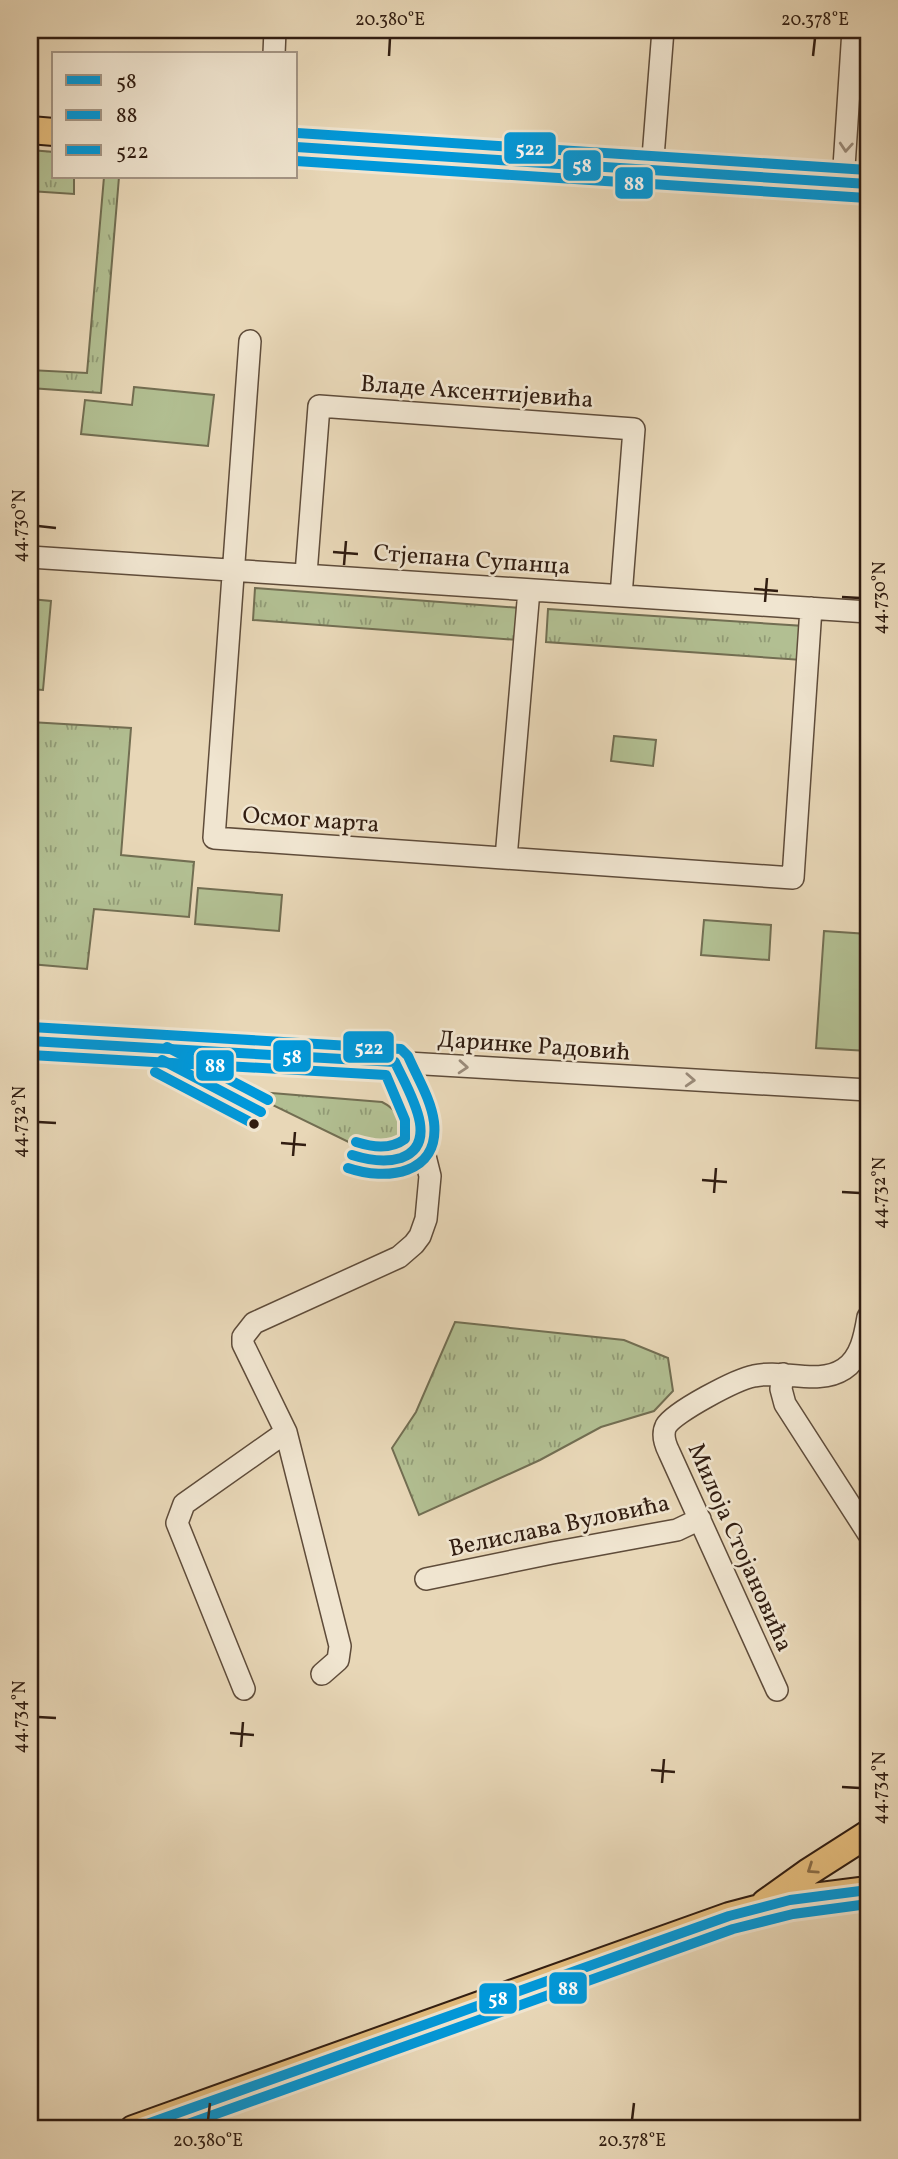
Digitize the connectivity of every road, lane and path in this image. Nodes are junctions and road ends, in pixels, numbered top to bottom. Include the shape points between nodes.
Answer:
1 (275, 30) edge
2 (663, 30) edge
3 (853, 30) edge
4 (274, 52) edge
5 (30, 130) edge
6 (52, 132) edge
7 (298, 147) edge
8 (652, 170) junction
9 (856, 183) edge
10 (250, 341) dead end
11 (30, 557) edge
12 (235, 569) junction
13 (306, 574) junction
14 (529, 590) junction
15 (621, 596) junction
16 (811, 608) junction
17 (868, 612) edge
18 (506, 858) junction
19 (30, 1041) edge
20 (395, 1062) junction
21 (868, 1090) edge
22 (868, 1317) edge
23 (783, 1374) junction
24 (286, 1432) junction
25 (700, 1519) junction
26 (868, 1533) edge
27 (426, 1579) dead end
28 (322, 1674) dead end
29 (244, 1689) dead end
30 (777, 1690) dead end
31 (868, 1834) edge
32 (868, 1890) edge
33 (758, 1907) junction
34 (133, 2129) edge

1 - 4 street
2 - 8 street
3 -> 9 street
5 - 6 main road
7 - 8 main road
8 - 9 main road
10 - 12 street
11 - 12 street, Стјепана Супанца
12 - 13 street, Стјепана Супанца
12 - 18 street, Осмог марта via 214,838
13 - 14 street, Стјепана Супанца
13 - 15 street, Владе Аксентијевића via 318,406 634,429
14 - 15 street, Стјепана Супанца
14 - 18 street
15 - 16 street, Стјепана Супанца
16 - 17 street, Стјепана Супанца
16 - 18 street, Осмог марта via 793,878
19 - 20 street, Даринке Радовић
20 -> 21 street, Даринке Радовић
20 - 24 street via 421,1124 415,1147 425,1156 430,1176 426,1219 420,1236 399,1257 254,1323 243,1337
22 - 23 street, Милоја Стојановића via 857,1355 844,1369 826,1376
23 - 25 street, Милоја Стојановића via 734,1383 675,1416 666,1427 666,1447
23 - 26 street via 785,1404
24 - 28 street via 340,1646 338,1660
24 - 29 street via 184,1504 177,1523
25 - 27 street, Велислава Вуловића via 677,1530
25 - 30 street, Милоја Стојановића
31 -> 33 main road
32 - 33 main road
33 - 34 main road

